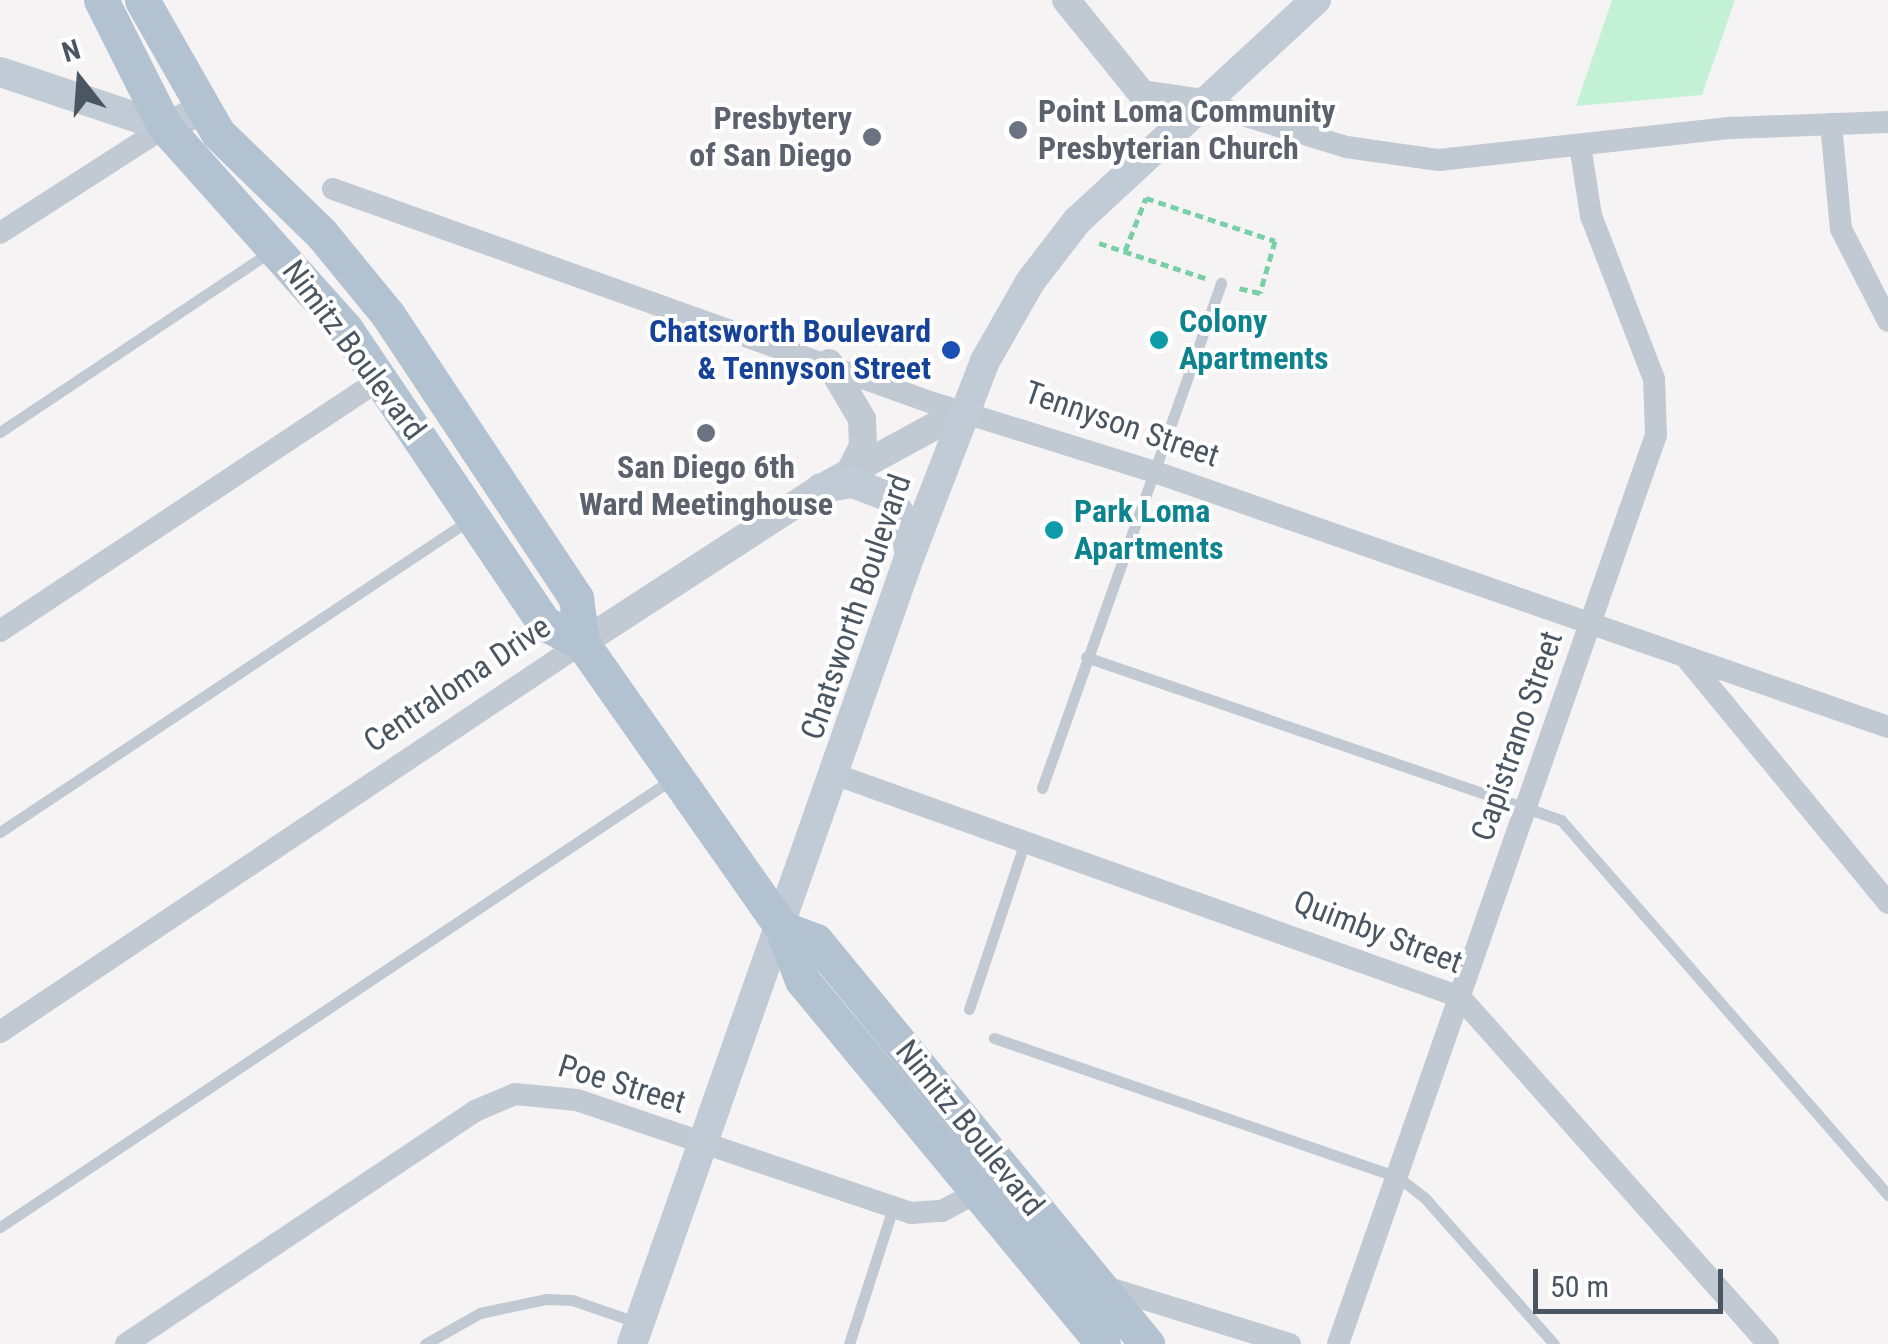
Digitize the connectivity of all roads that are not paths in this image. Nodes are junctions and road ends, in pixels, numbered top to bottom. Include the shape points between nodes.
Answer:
1 (101, 0) edge
2 (142, 0) edge
3 (1066, 0) edge
4 (1316, 0) edge
5 (0, 72) edge
6 (1204, 104) junction
7 (202, 110) junction
8 (1888, 122) edge
9 (1831, 124) junction
10 (165, 127) junction
11 (1580, 145) junction
12 (333, 189) dead end
13 (0, 233) edge
14 (277, 248) junction
15 (1221, 283) road end
16 (1888, 322) edge
17 (829, 363) junction
18 (380, 379) junction
19 (962, 411) junction
20 (0, 432) edge
21 (852, 470) junction
22 (1152, 471) junction
23 (821, 488) junction
24 (474, 517) junction
25 (909, 558) junction
26 (1589, 624) junction
27 (0, 632) edge
28 (582, 643) junction
29 (1086, 656) junction
30 (1686, 657) junction
31 (1888, 726) edge
32 (834, 774) junction
33 (674, 778) junction
34 (1042, 788) dead end
35 (1526, 808) junction
36 (0, 832) edge
37 (1025, 842) junction
38 (1888, 903) edge
39 (782, 928) junction
40 (1460, 997) junction
41 (969, 1009) dead end
42 (0, 1032) edge
43 (994, 1038) dead end
44 (706, 1142) junction
45 (1398, 1177) junction
46 (976, 1193) junction
47 (1888, 1195) edge
48 (894, 1208) junction
49 (0, 1227) edge
50 (1099, 1285) junction
51 (636, 1334) edge
52 (126, 1344) edge
53 (424, 1344) edge
54 (849, 1344) edge
55 (1103, 1344) edge
56 (1147, 1344) edge
57 (1290, 1344) edge
58 (1338, 1344) edge
59 (1554, 1344) edge
60 (1768, 1344) edge

1 - 10 main road, Nimitz Boulevard
2 - 7 main road, Nimitz Boulevard
3 - 6 street via 1142,94
4 - 6 main road, Chatsworth Boulevard
5 - 10 main road
6 - 11 street via 1246,111 1346,147 1416,158
6 - 19 main road, Chatsworth Boulevard via 1061,239 1012,311
7 - 10 main road
7 - 28 main road, Nimitz Boulevard via 321,233 388,314 576,598
8 - 9 street
9 - 11 street
9 - 16 street via 1841,228
10 - 13 street
10 - 14 main road, Nimitz Boulevard
11 - 26 street, Capistrano Street via 1592,216 1650,368 1659,418
12 - 17 street, Tennyson Street
14 - 18 main road, Nimitz Boulevard
14 - 20 lane
15 - 22 lane
17 - 19 street, Tennyson Street
17 - 21 street via 862,419 863,446
18 - 24 main road, Nimitz Boulevard
18 - 27 street
19 - 21 street, Centraloma Drive
19 - 22 street, Tennyson Street
19 - 25 main road, Chatsworth Boulevard
21 - 23 street, Centraloma Drive
22 - 26 street, Tennyson Street
22 - 29 lane
23 - 25 main road via 852,483 889,498 906,522
23 - 28 street, Centraloma Drive
24 - 28 main road, Nimitz Boulevard via 544,623
24 - 36 lane
25 - 32 main road, Chatsworth Boulevard
26 - 30 street, Tennyson Street
26 - 35 street, Capistrano Street
28 - 33 main road, Nimitz Boulevard
28 - 42 street, Centraloma Drive
29 - 34 lane
29 - 35 lane
30 - 31 street, Tennyson Street
30 - 38 street
32 - 37 street, Quimby Street
32 - 39 main road, Chatsworth Boulevard
33 - 39 main road, Nimitz Boulevard
33 - 49 lane
35 - 40 street, Capistrano Street
35 - 47 lane via 1561,820
37 - 40 street, Quimby Street via 1430,980
37 - 41 lane
39 - 44 main road, Chatsworth Boulevard
39 - 46 main road, Nimitz Boulevard via 802,980
39 - 50 main road, Nimitz Boulevard via 816,940
40 - 45 street, Capistrano Street
40 - 60 street, Quimby Street
43 - 45 lane
44 - 48 street, Poe Street
44 - 51 main road, Chatsworth Boulevard
44 - 52 street, Poe Street via 551,1093 503,1097
45 - 58 street, Capistrano Street
45 - 59 lane via 1424,1197
46 - 48 street, Poe Street via 942,1211
46 - 55 main road, Nimitz Boulevard
48 - 54 lane
50 - 56 main road, Nimitz Boulevard
50 - 57 street
51 - 53 lane via 572,1300 546,1299 480,1313

